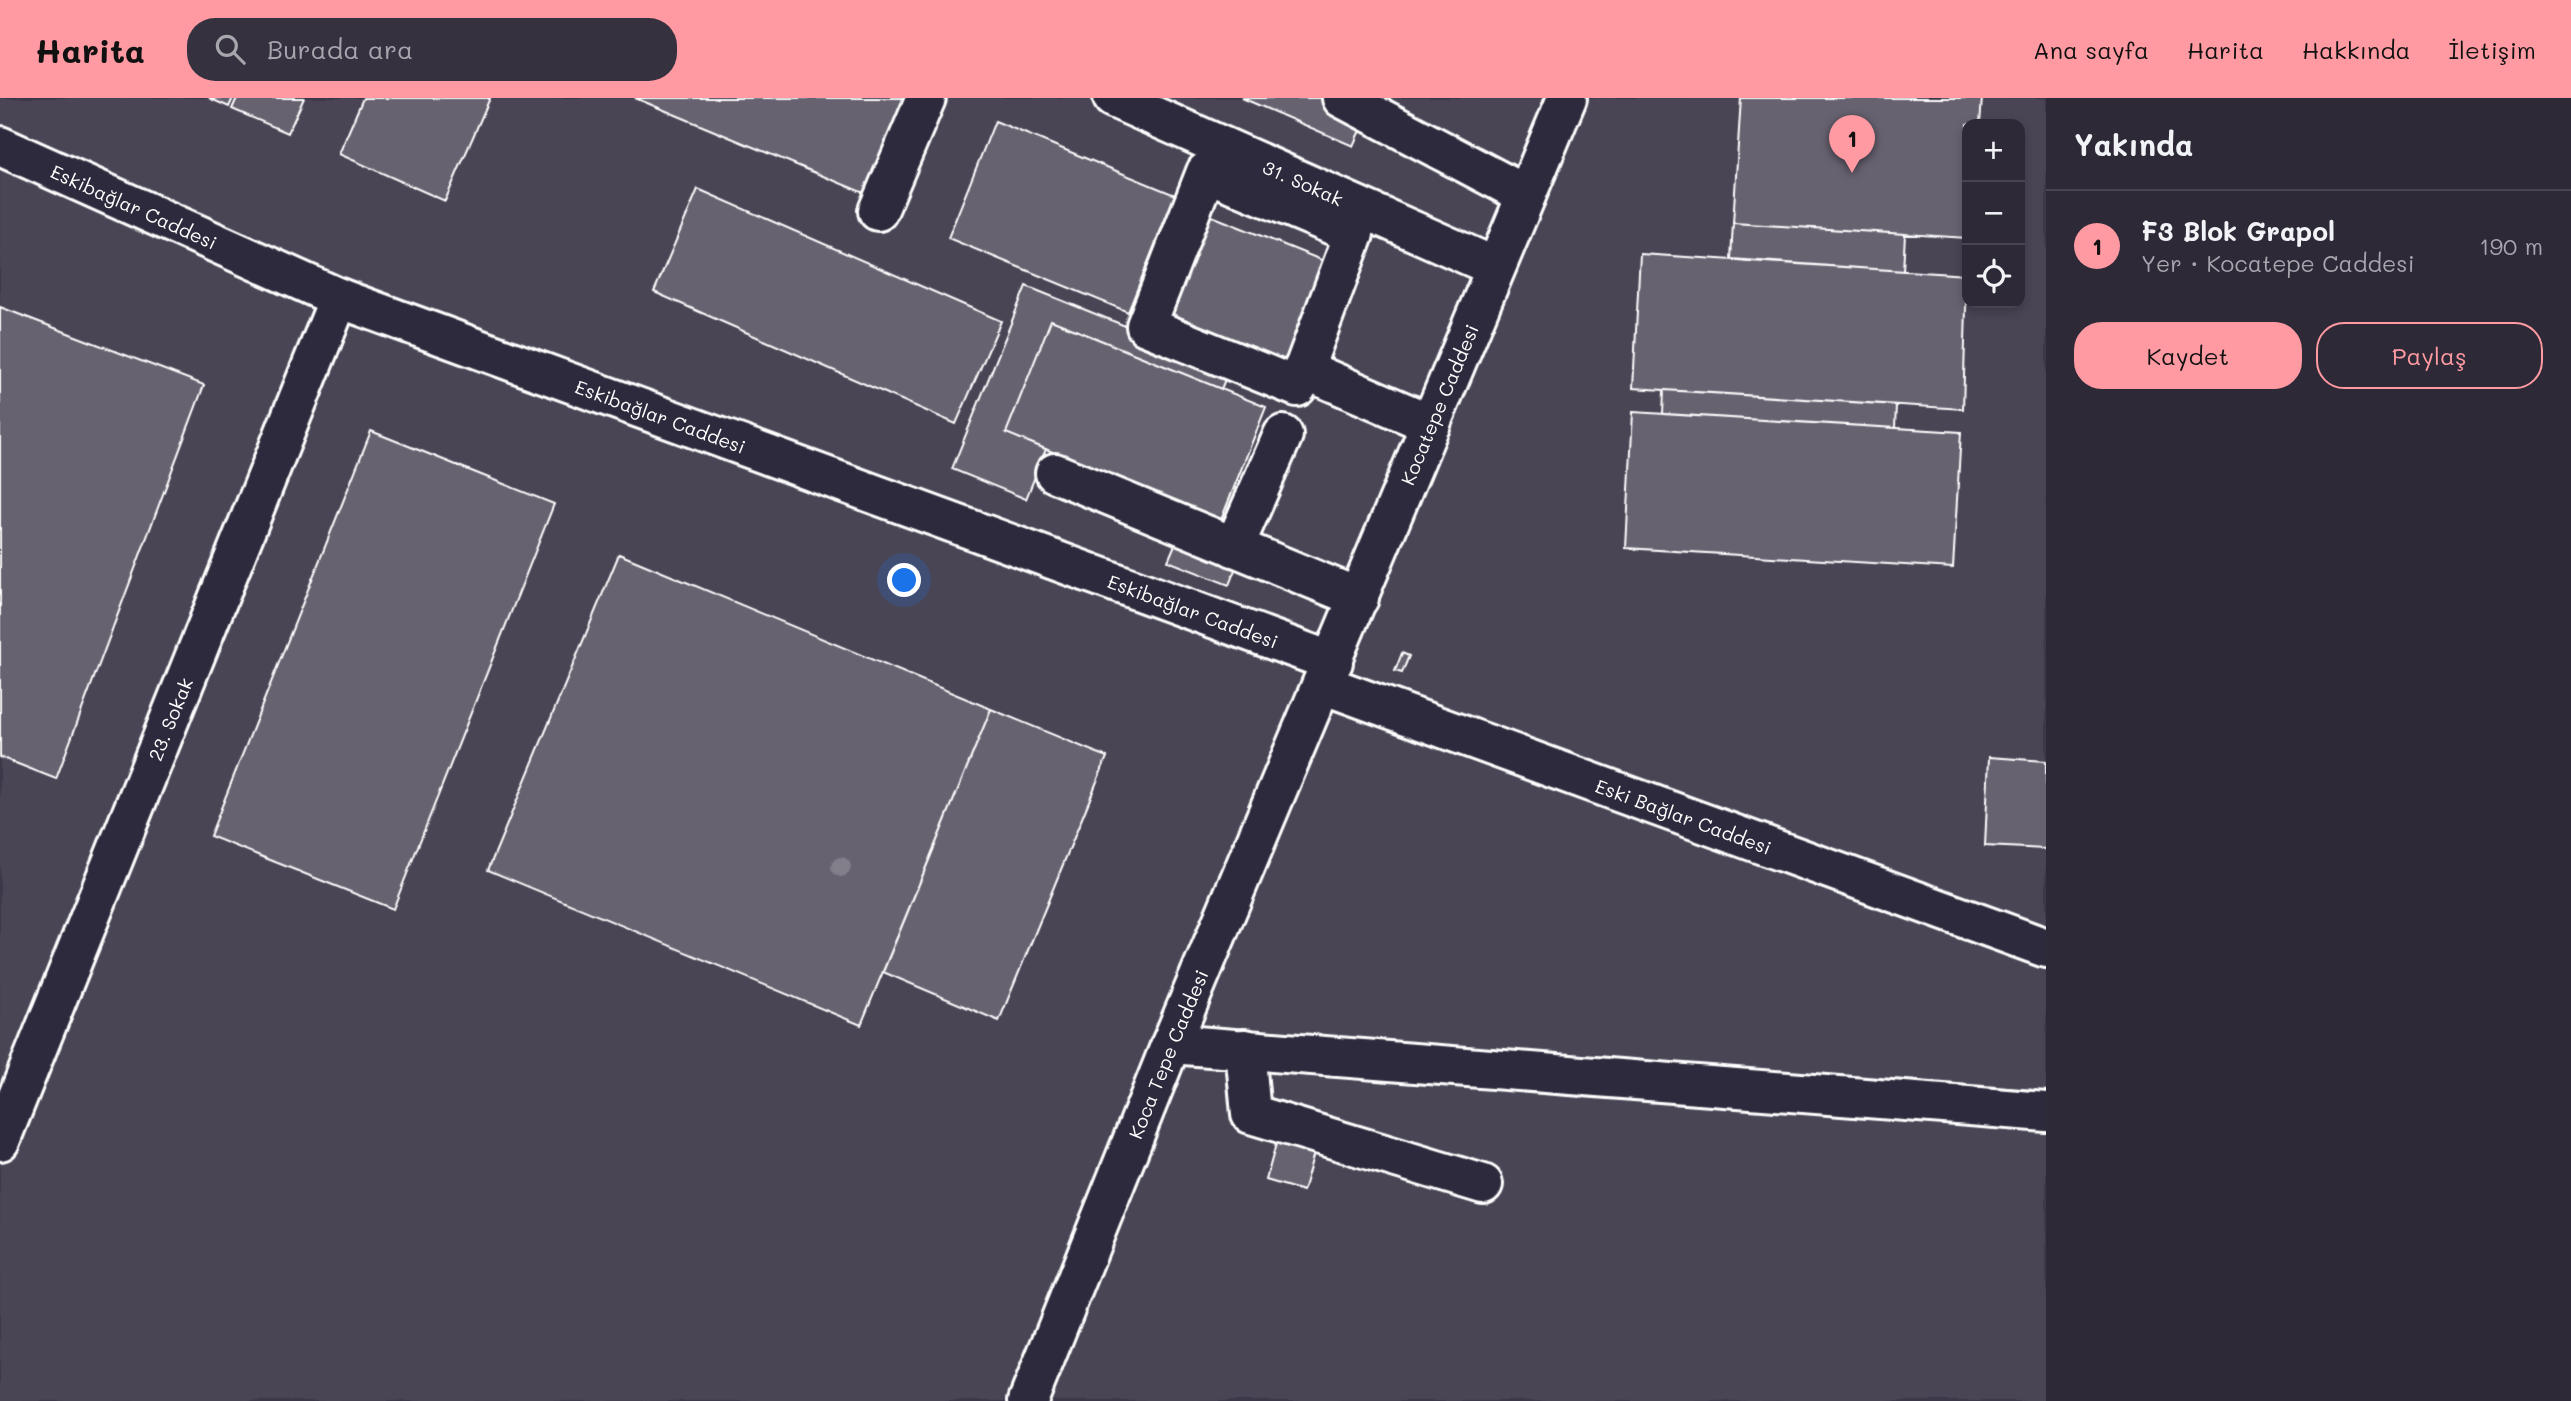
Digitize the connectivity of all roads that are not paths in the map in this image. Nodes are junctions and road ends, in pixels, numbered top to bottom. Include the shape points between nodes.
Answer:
1 (926, 98) edge
2 (1113, 98) edge
3 (1342, 98) edge
4 (1402, 98) edge
5 (1567, 98) edge
6 (1423, 139) junction
7 (0, 146) edge
8 (1525, 195) junction
9 (878, 211) dead end
10 (1495, 267) junction
11 (339, 298) junction
12 (1303, 369) junction
13 (1431, 424) junction
14 (1283, 435) dead end
15 (1055, 474) dead end
16 (1234, 547) junction
17 (1359, 598) junction
18 (1323, 685) junction
19 (2046, 948) edge
20 (1171, 1044) junction
21 (1245, 1049) junction
22 (2046, 1112) edge
23 (0, 1141) edge
24 (1483, 1184) dead end
25 (1028, 1401) edge

1 - 9 street
2 - 10 street, 31. Sokak
3 - 6 street
4 - 6 street
5 - 8 street, Kocatepe Caddesi
6 - 8 street
7 - 11 street, Eskibağlar Caddesi
8 - 10 street, Kocatepe Caddesi
10 - 13 street, Kocatepe Caddesi
11 - 18 street, Eskibağlar Caddesi
11 - 23 street, 23. Sokak
12 - 12 street via 1354,234 1206,172 1146,326 1297,387
12 - 13 street
13 - 17 street, Kocatepe Caddesi
14 - 16 street
15 - 16 street
16 - 17 street
17 - 18 street, Kocatepe Caddesi
18 - 19 street, Eski Bağlar Caddesi
18 - 20 street, Koca Tepe Caddesi
20 - 21 street
20 - 25 street, Koca Tepe Caddesi
21 - 22 street
21 - 24 street via 1251,1114

